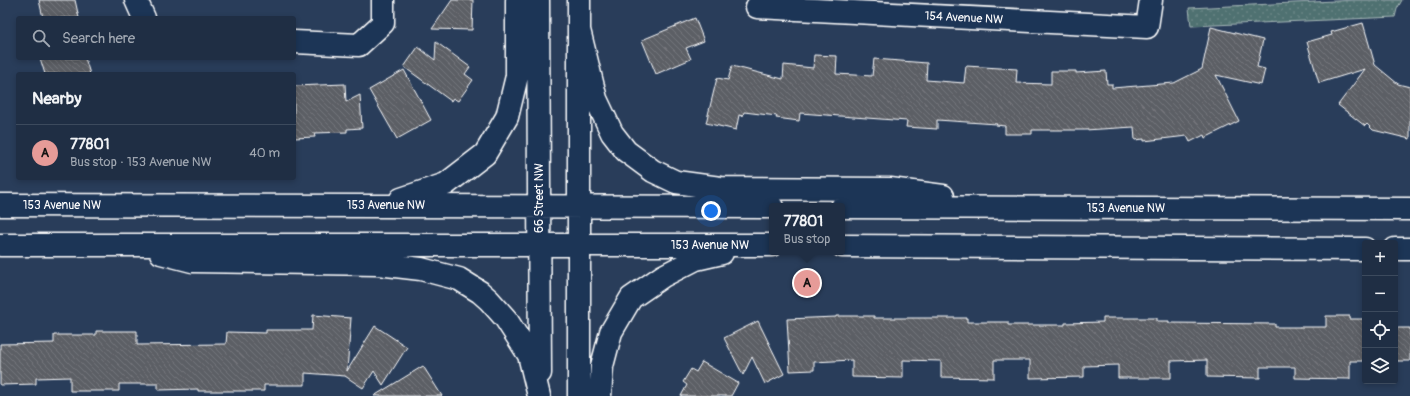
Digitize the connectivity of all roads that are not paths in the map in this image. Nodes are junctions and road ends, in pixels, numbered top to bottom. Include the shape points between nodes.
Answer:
1 (136, 0) edge
2 (383, 0) edge
3 (517, 0) edge
4 (538, 0) edge
5 (579, 0) edge
6 (1151, 0) edge
7 (758, 6) dead end
8 (900, 7) edge
9 (143, 16) edge
10 (579, 30) junction
11 (296, 42) edge
12 (0, 205) edge
13 (358, 205) junction
14 (539, 206) junction
15 (579, 206) junction
16 (769, 207) edge
17 (845, 207) edge
18 (1025, 208) junction
19 (1410, 209) edge
20 (0, 245) edge
21 (125, 245) junction
22 (539, 245) junction
23 (579, 245) junction
24 (767, 245) edge
25 (845, 246) edge
26 (1362, 249) edge
27 (1398, 249) edge
28 (1410, 249) edge
29 (539, 396) edge
30 (579, 396) edge
31 (600, 396) edge

1 - 9 main road
2 - 11 main road via 383,23 359,45
3 - 13 main road via 517,76 507,117 485,154 446,184 404,198
4 - 14 main road, 66 Street NW
5 - 10 main road
6 - 8 main road, 154 Avenue NW via 1147,28
7 - 8 main road, 154 Avenue NW
10 - 15 main road
10 - 18 main road via 596,99 612,133 626,151 676,182 720,188 890,189
12 - 13 main road, 153 Avenue NW
13 - 14 main road, 153 Avenue NW
14 - 15 main road, 153 Avenue NW
14 - 22 main road, 66 Street NW
15 - 16 main road, 153 Avenue NW
15 - 23 main road
17 - 18 main road, 153 Avenue NW
18 - 19 main road, 153 Avenue NW
20 - 21 main road, 153 Avenue NW
21 - 22 main road, 153 Avenue NW
21 - 29 main road via 192,261 378,264 422,269 459,279 485,296 506,319 529,355
22 - 23 main road, 153 Avenue NW
22 - 29 main road, 66 Street NW
23 - 24 main road, 153 Avenue NW
23 - 30 main road
24 - 31 main road via 696,259 663,276 632,298 611,332 602,366
25 - 26 main road
27 - 28 main road

